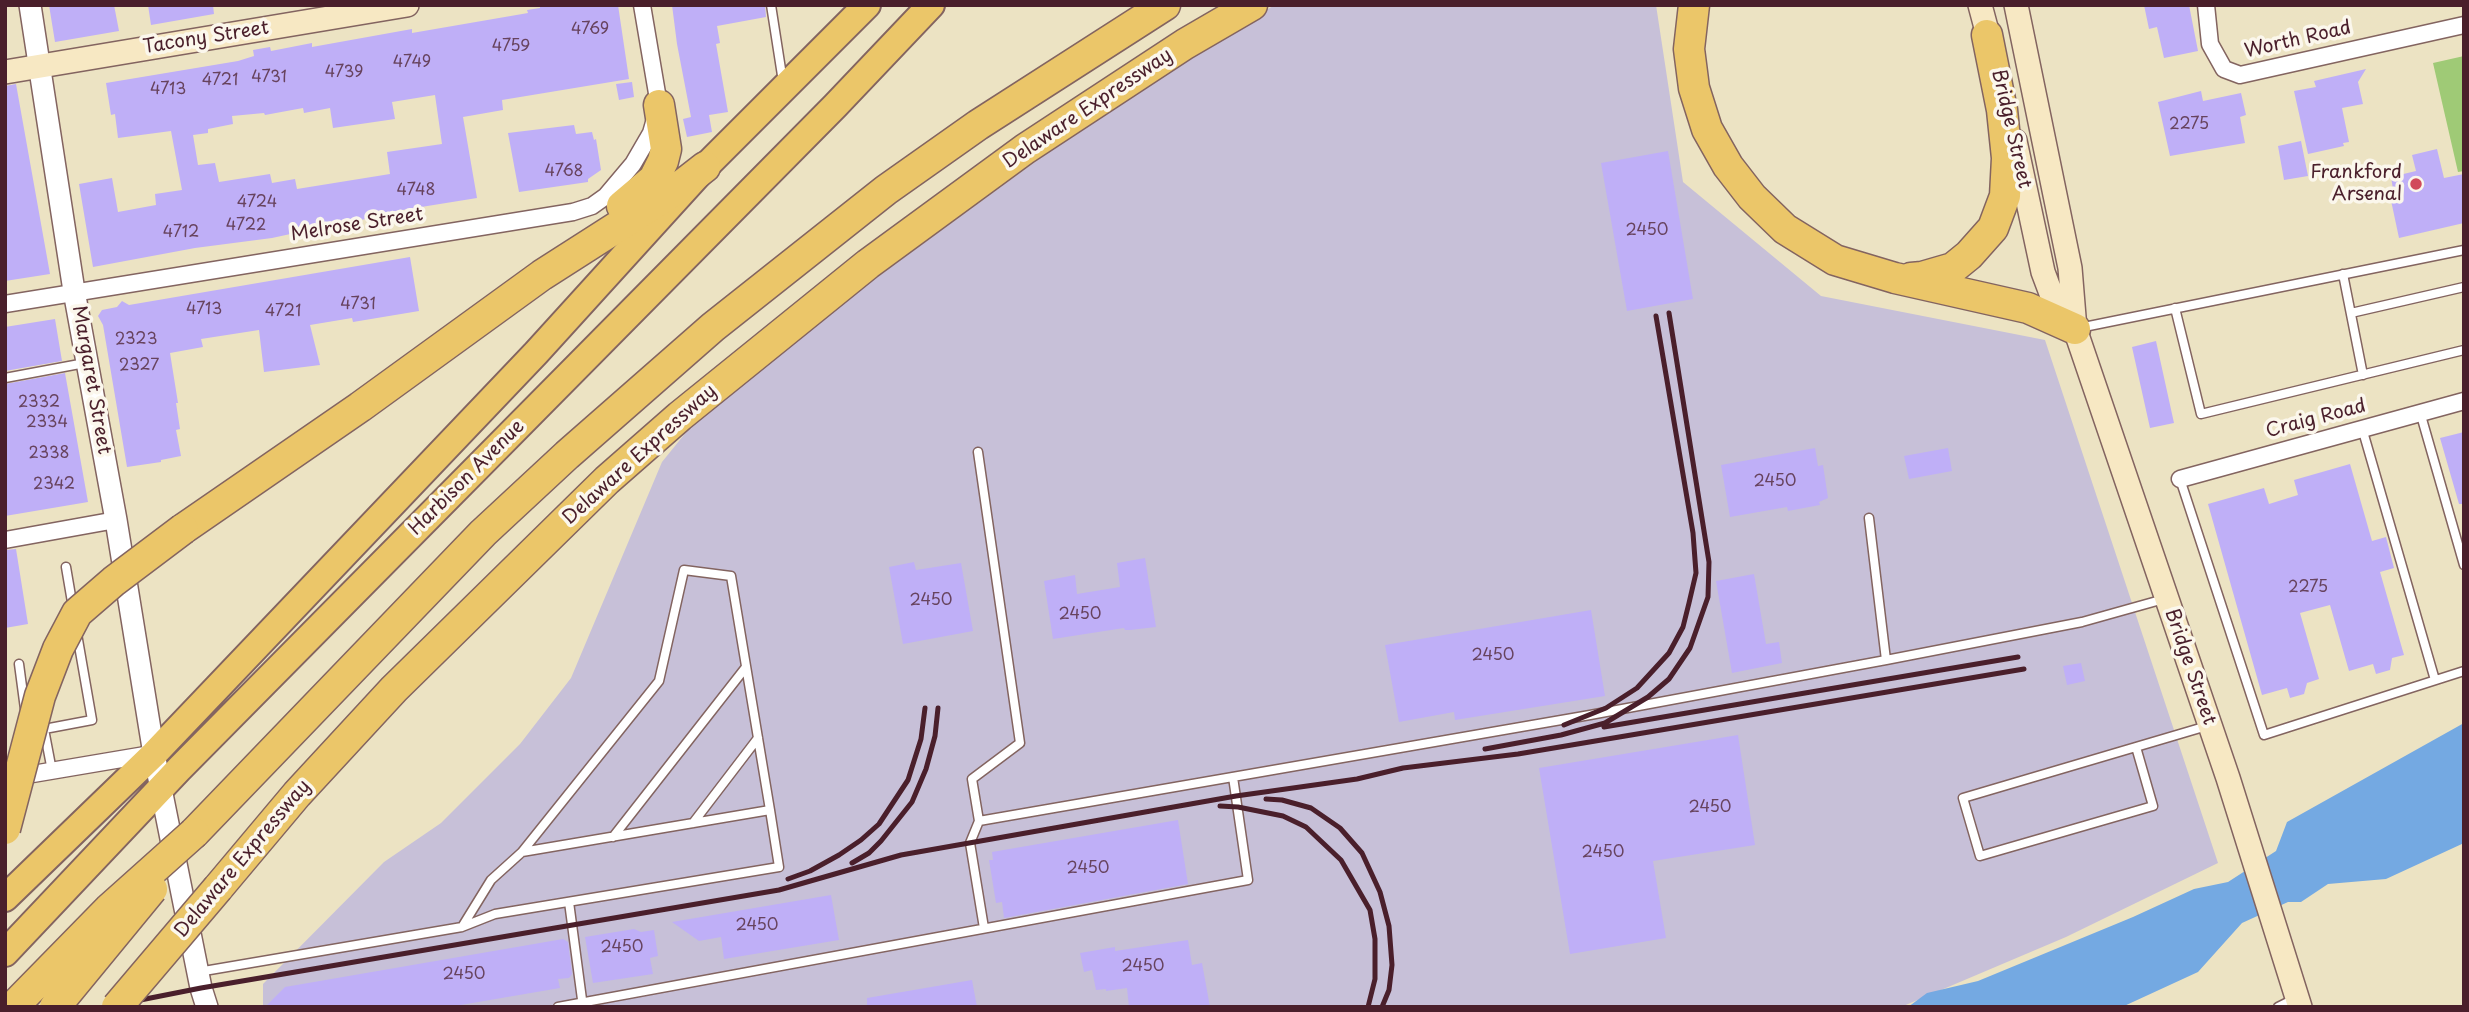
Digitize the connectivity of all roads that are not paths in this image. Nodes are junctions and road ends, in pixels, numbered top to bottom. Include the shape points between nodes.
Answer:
1 (30, 5) edge
2 (407, 5) edge
3 (642, 5) edge
4 (771, 5) edge
5 (867, 5) edge
6 (931, 5) edge
7 (951, 5) edge
8 (1165, 5) edge
9 (1252, 5) edge
10 (1694, 5) edge
11 (1980, 5) edge
12 (2015, 5) edge
13 (2206, 5) edge
14 (2464, 24) edge
15 (1987, 35) junction
16 (902, 37) junction
17 (40, 66) junction
18 (5, 72) edge
19 (784, 88) junction
20 (659, 105) junction
21 (705, 167) junction
22 (2464, 250) edge
23 (2343, 274) junction
24 (542, 275) junction
25 (1895, 278) junction
26 (2464, 288) edge
27 (74, 291) junction
28 (5, 304) edge
29 (2175, 308) junction
30 (2351, 313) junction
31 (2075, 329) junction
32 (2464, 350) edge
33 (88, 363) junction
34 (2363, 375) junction
35 (5, 378) edge
36 (2464, 401) edge
37 (2420, 412) junction
38 (2362, 428) junction
39 (978, 452) dead end
40 (2180, 479) joint
41 (1869, 518) dead end
42 (116, 520) junction
43 (5, 540) edge
44 (2464, 565) edge
45 (66, 567) dead end
46 (2167, 598) junction
47 (1886, 660) junction
48 (19, 664) dead end
49 (746, 667) junction
50 (2464, 671) edge
51 (2435, 680) junction
52 (2210, 726) junction
53 (44, 729) junction
54 (758, 738) junction
55 (2136, 747) junction
56 (154, 754) junction
57 (52, 771) junction
58 (1233, 777) junction
59 (5, 779) edge
60 (160, 789) junction
61 (770, 810) junction
62 (979, 821) junction
63 (693, 823) junction
64 (5, 829) edge
65 (194, 833) junction
66 (613, 837) junction
67 (522, 852) junction
68 (218, 888) junction
69 (5, 898) edge
70 (569, 902) junction
71 (462, 927) junction
72 (984, 928) junction
73 (5, 953) edge
74 (198, 972) junction
75 (582, 1004) edge
76 (2292, 1004) edge
77 (13, 1007) edge
78 (55, 1007) edge
79 (117, 1007) edge
80 (136, 1007) edge
81 (207, 1007) edge
82 (558, 1007) edge

1 - 17 street, Margaret Street
2 - 17 main road, Tacony Street
3 - 20 street
4 - 19 lane
5 - 19 main road, Harbison Avenue
6 - 16 main road, Harbison Avenue
7 - 16 main road
8 - 65 highway via 886,190 713,327 483,533
9 - 68 highway, Delaware Expressway via 1024,149 869,264 680,416 607,480 394,689
10 - 25 highway via 1689,49 1694,88 1707,129 1728,166 1785,229 1835,260
11 - 15 main road, Bridge Street
12 - 31 main road, Bridge Street via 2070,268
13 - 14 street, Worth Road via 2210,44 2224,69 2240,75
15 - 25 highway via 2007,158 2005,196 1993,228 1953,268 1922,277
15 - 31 main road, Bridge Street via 2010,113 2043,272 2052,296
16 - 60 main road, Harbison Avenue
17 - 18 main road, Tacony Street
17 - 27 street, Margaret Street
19 - 21 main road, Harbison Avenue
20 - 24 highway via 666,149 654,179
20 - 27 street, Melrose Street via 639,156 621,181 592,206
21 - 24 highway
21 - 56 main road, Harbison Avenue via 536,353
22 - 23 lane
23 - 29 lane
23 - 30 lane
24 - 64 highway, bridge via 183,529 77,613 40,696
25 - 31 highway via 2028,308
26 - 30 lane
27 - 28 street, Melrose Street
27 - 33 street, Margaret Street
29 - 31 lane
29 - 34 lane via 2201,414
30 - 34 lane
31 - 46 main road, Bridge Street
32 - 34 lane
33 - 35 lane
33 - 42 street, Margaret Street
36 - 37 street, Craig Road
37 - 38 street, Craig Road
37 - 44 lane
38 - 40 street, Craig Road
38 - 51 lane
39 - 62 lane via 1020,743 972,779
40 - 51 lane via 2264,735
41 - 47 lane
42 - 43 street
42 - 56 street, Margaret Street
45 - 53 lane via 92,720
46 - 47 lane via 2082,622
46 - 52 main road, Bridge Street
47 - 58 lane
48 - 53 lane via 27,732
49 - 54 lane
49 - 66 lane
49 - 67 lane via 732,576 684,570 659,681
50 - 51 lane
52 - 55 lane
52 - 76 main road, Bridge Street via 2284,957
53 - 57 lane
54 - 61 lane
54 - 63 lane
55 - 55 lane via 1963,798 1980,856 2153,806
56 - 57 street
56 - 60 street, Margaret Street
56 - 69 main road, Harbison Avenue
57 - 59 street
58 - 62 lane
58 - 72 lane via 1248,880
60 - 73 main road, Harbison Avenue
60 - 74 street, Margaret Street
61 - 63 lane
61 - 70 lane via 779,867
62 - 72 lane via 970,844
63 - 66 lane
65 - 77 highway, bridge via 109,909
65 - 78 highway, bridge
66 - 67 lane
67 - 71 lane via 491,880
68 - 79 highway, Delaware Expressway, bridge
68 - 80 highway, bridge
70 - 71 lane via 495,914
70 - 75 lane
71 - 74 lane
72 - 75 lane
74 - 81 street, Margaret Street
75 - 82 lane

